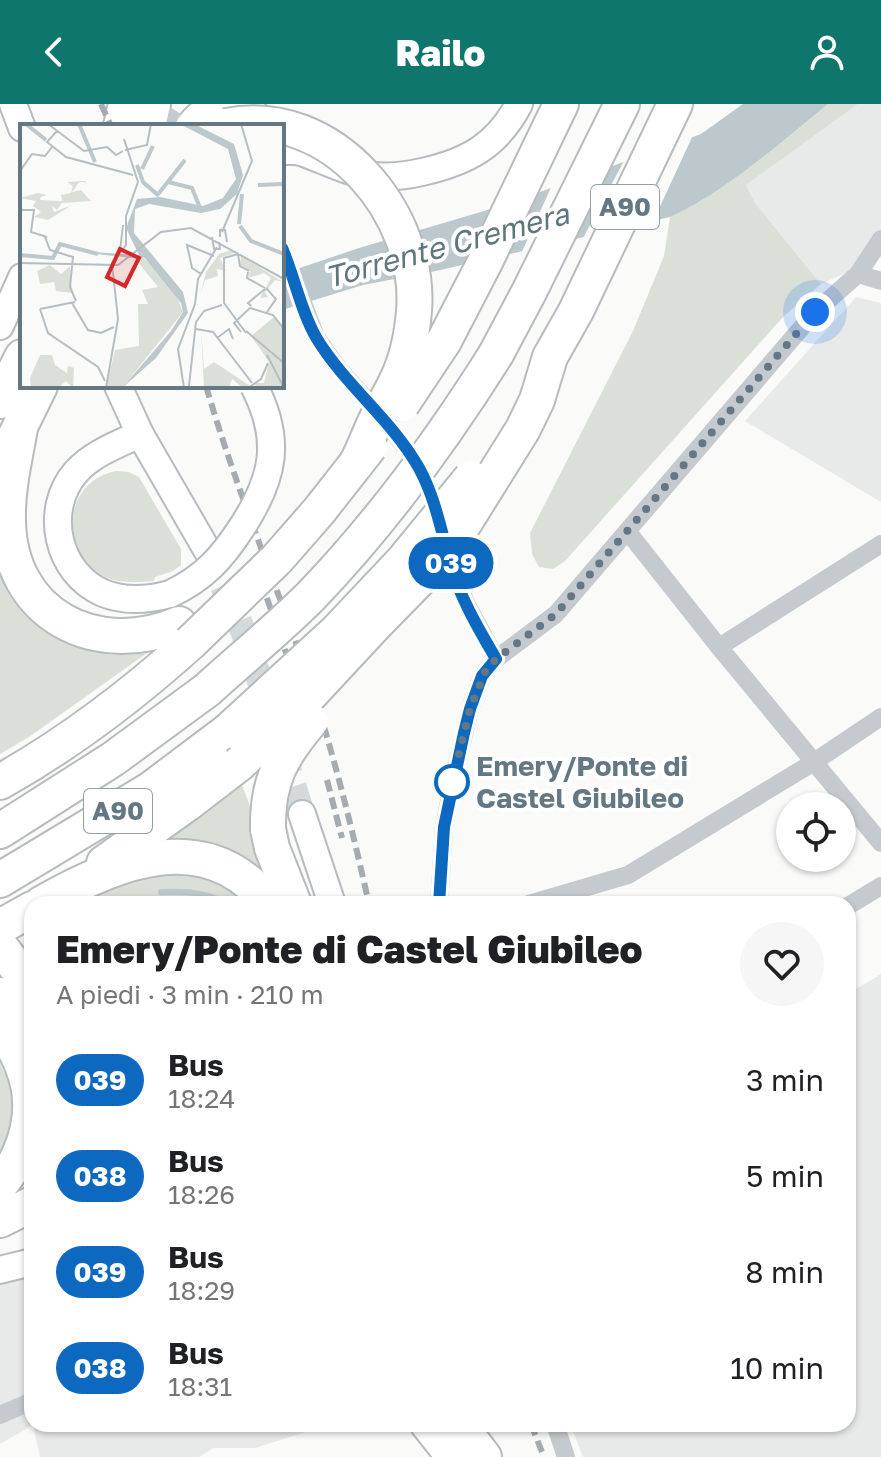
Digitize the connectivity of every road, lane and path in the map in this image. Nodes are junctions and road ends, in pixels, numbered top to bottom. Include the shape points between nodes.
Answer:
1 (13, 104) edge
2 (126, 104) edge
3 (154, 104) edge
4 (217, 104) edge
5 (236, 104) edge
6 (519, 104) edge
7 (561, 104) edge
8 (622, 104) edge
9 (675, 104) edge
10 (20, 124) edge
11 (121, 124) edge
12 (149, 124) edge
13 (182, 124) edge
14 (188, 124) edge
15 (232, 124) edge
16 (265, 124) edge
17 (284, 151) edge
18 (881, 239) edge
19 (284, 253) edge
20 (858, 274) junction
21 (20, 281) edge
22 (881, 281) edge
23 (0, 326) edge
24 (550, 357) junction
25 (20, 372) edge
26 (38, 388) edge
27 (255, 388) edge
28 (119, 389) edge
29 (369, 403) tunnel mouth
30 (14, 416) edge
31 (140, 434) junction
32 (356, 464) junction
33 (0, 465) edge
34 (628, 532) junction
35 (881, 544) edge
36 (207, 550) tunnel mouth
37 (437, 576) junction
38 (180, 620) junction
39 (719, 647) junction
40 (496, 659) junction
41 (881, 717) edge
42 (814, 762) junction
43 (0, 782) edge
44 (302, 814) tunnel mouth
45 (0, 831) edge
46 (881, 843) edge
47 (0, 880) edge
48 (881, 886) edge
49 (58, 896) edge
50 (69, 896) edge
51 (262, 896) edge
52 (291, 896) edge
53 (329, 896) edge
54 (440, 896) edge
55 (556, 896) edge
56 (856, 901) edge
57 (0, 995) edge
58 (24, 1021) edge
59 (0, 1023) edge
60 (24, 1071) edge
61 (24, 1143) edge
62 (0, 1185) edge
63 (24, 1208) edge
64 (0, 1220) edge
65 (24, 1264) edge
66 (0, 1270) edge
67 (24, 1404) edge
68 (0, 1415) edge
69 (434, 1432) edge
70 (465, 1432) edge
71 (481, 1432) edge
72 (558, 1432) edge
73 (454, 1457) edge
74 (484, 1457) edge
75 (492, 1457) edge
76 (566, 1457) edge

1 - 10 street
2 - 11 highway
3 - 12 highway
3 - 13 street
4 - 14 street
5 - 16 street
6 - 17 street via 502,131 475,153 419,173 365,175
7 - 32 highway, bridge via 444,341
8 - 45 highway, A90, bridge via 503,341 403,491 309,597 207,690 124,752
9 - 24 highway, A90
15 - 32 highway, bridge via 282,117 333,139 366,169 403,232 414,278 411,337 403,366
18 - 20 street
19 - 29 street via 311,326
20 - 22 street
20 - 34 street via 815,312
21 - 23 street
24 - 37 highway, bridge via 533,410
24 - 47 highway, A90, bridge via 488,456 337,631 228,731 151,789
25 - 30 highway
26 - 30 highway
27 - 38 street, bridge via 266,411 271,442 262,493 234,539 200,577
28 - 31 street
30 - 33 highway
30 - 38 highway via 7,521 14,558 36,599 59,620 100,635 152,633
31 - 36 street
31 - 38 street via 95,457 73,476 59,507 59,539 74,570 96,589 147,599
32 - 38 highway, bridge via 277,559
34 - 39 street
34 - 40 street via 556,614
35 - 39 street
37 - 40 street via 466,603
37 - 49 highway, bridge via 239,764
37 - 52 highway, bridge via 304,729 277,768 268,829
38 - 43 highway via 113,708
39 - 42 street
40 - 54 street via 482,676 464,733 444,827
41 - 42 street
42 - 46 street
42 - 55 street via 628,875
44 - 53 street
48 - 56 street
50 - 51 highway via 125,866 189,856 223,865
57 - 58 highway
59 - 60 highway
61 - 62 highway
63 - 64 highway
65 - 66 street
67 - 68 street
69 - 73 highway
70 - 74 highway
71 - 75 highway
72 - 76 street

